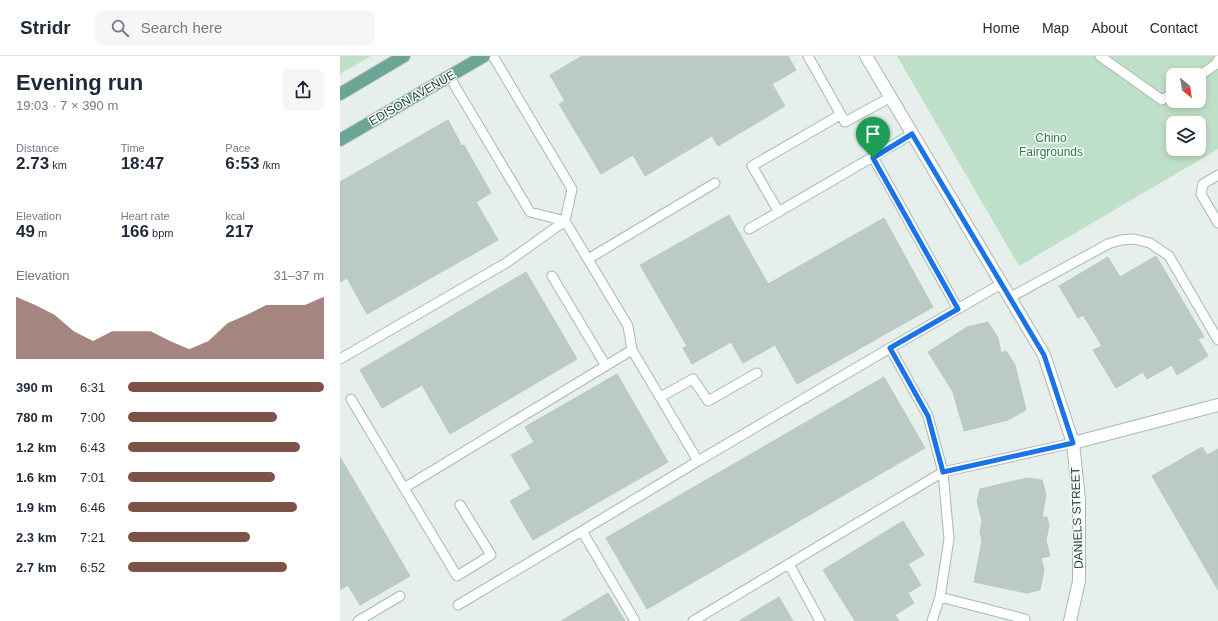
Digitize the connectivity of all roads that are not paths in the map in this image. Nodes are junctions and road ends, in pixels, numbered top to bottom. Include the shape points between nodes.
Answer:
1 (404, 56) edge
2 (484, 56) edge
3 (493, 56) edge
4 (808, 56) edge
5 (866, 56) edge
6 (1100, 56) edge
7 (1218, 60) edge
8 (1206, 71) edge
9 (449, 76) junction
10 (340, 94) edge
11 (890, 97) junction
12 (1166, 97) edge
13 (840, 115) junction
14 (912, 134) junction
15 (340, 140) edge
16 (873, 158) junction
17 (1218, 175) edge
18 (715, 183) dead end
19 (779, 212) junction
20 (565, 221) junction
21 (1218, 223) edge
22 (749, 229) dead end
23 (588, 259) junction
24 (552, 276) dead end
25 (1001, 284) junction
26 (1010, 298) junction
27 (958, 309) junction
28 (1218, 340) edge
29 (890, 348) junction
30 (632, 350) junction
31 (340, 359) edge
32 (606, 366) junction
33 (757, 372) dead end
34 (660, 397) junction
35 (351, 399) dead end
36 (1218, 405) edge
37 (1073, 443) junction
38 (698, 461) junction
39 (943, 472) junction
40 (404, 488) junction
41 (460, 506) dead end
42 (582, 531) junction
43 (788, 564) junction
44 (400, 596) dead end
45 (940, 597) junction
46 (458, 605) dead end
47 (1025, 619) dead end
48 (358, 621) edge
49 (635, 621) edge
50 (693, 621) edge
51 (820, 621) edge
52 (932, 621) edge
53 (1070, 621) edge

1 - 10 main road
2 - 9 main road, EDISON AVENUE
3 - 20 lane via 572,189
4 - 13 lane
5 - 11 street, DANIELS STREET
6 - 12 lane via 1162,100
7 - 8 lane
9 - 15 main road, EDISON AVENUE
9 - 20 lane via 530,212
11 - 13 lane via 845,122
11 - 14 street, DANIELS STREET
13 - 19 lane via 752,166
14 - 16 lane
14 - 25 street, DANIELS STREET
16 - 19 lane
16 - 27 lane
17 - 21 lane via 1203,184 1201,194
18 - 23 lane
19 - 22 lane
20 - 23 lane
20 - 31 lane via 506,263
23 - 30 lane via 628,326
24 - 32 lane
25 - 26 street, DANIELS STREET
25 - 27 lane
26 - 28 lane via 1108,244 1134,239 1150,243 1169,256
26 - 37 street, DANIELS STREET via 1044,355
27 - 29 lane
29 - 38 lane
29 - 39 lane via 928,416
30 - 32 lane
30 - 34 lane
32 - 40 lane
33 - 34 lane via 708,402 693,378
34 - 38 lane
35 - 40 lane
36 - 37 street
37 - 39 lane
37 - 53 street, DANIELS STREET via 1079,500 1079,581
38 - 42 lane
39 - 43 lane
39 - 45 lane via 949,539
40 - 41 lane via 457,576 491,555
42 - 46 lane
42 - 49 lane
43 - 50 lane
43 - 51 lane
44 - 48 lane
45 - 47 lane
45 - 52 lane

